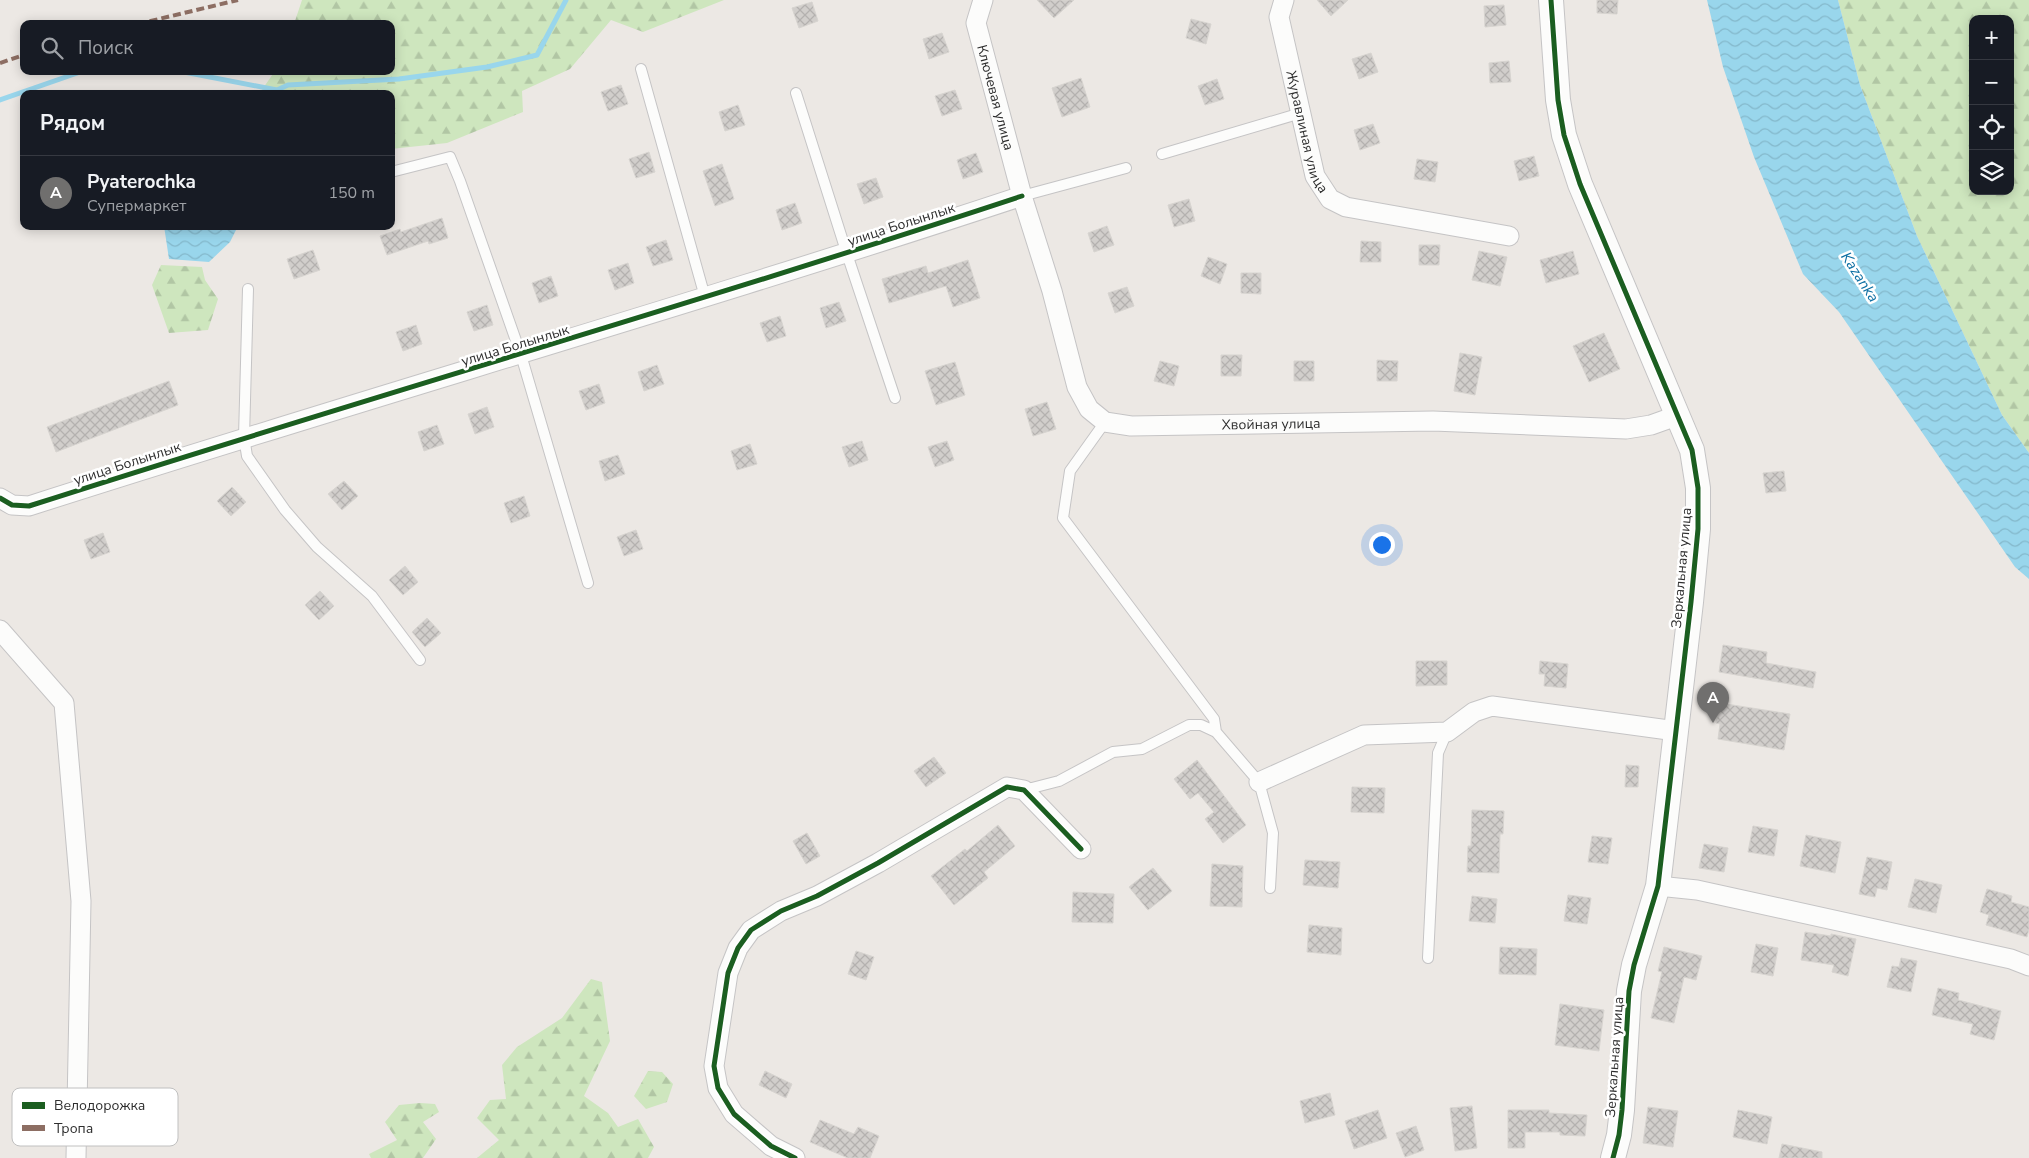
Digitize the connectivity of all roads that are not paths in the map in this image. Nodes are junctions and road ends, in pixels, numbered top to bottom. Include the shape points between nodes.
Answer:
1 (983, 0) edge
2 (1284, 0) edge
3 (1551, 0) edge
4 (640, 69) dead end
5 (796, 93) dead end
6 (1300, 113) junction
7 (1162, 154) dead end
8 (1126, 168) dead end
9 (395, 171) edge
10 (1022, 196) junction
11 (1509, 236) dead end
12 (846, 254) junction
13 (248, 289) dead end
14 (705, 297) junction
15 (521, 355) junction
16 (895, 398) dead end
17 (1679, 415) junction
18 (1105, 422) junction
19 (244, 437) junction
20 (4, 507) edge
21 (588, 583) dead end
22 (0, 630) edge
23 (420, 660) dead end
24 (1676, 731) junction
25 (1216, 732) junction
26 (1447, 732) junction
27 (1259, 782) junction
28 (1024, 790) junction
29 (1081, 850) dead end
30 (1658, 886) junction
31 (1270, 888) dead end
32 (1428, 958) dead end
33 (2029, 966) edge
34 (77, 1088) edge
35 (795, 1158) edge
36 (1613, 1158) edge

1 - 10 street, Ключевая улица via 976,23
2 - 6 street, Журавлиная улица via 1279,17
3 - 17 street, Зеркальная улица via 1558,100 1564,135 1580,184
4 - 14 lane
5 - 12 lane
6 - 7 lane
6 - 11 street, Журавлиная улица via 1315,176 1330,199 1346,207
8 - 10 lane, улица Болынлык
9 - 15 lane via 450,157
10 - 12 street, улица Болынлык
10 - 18 street via 1052,291 1077,387 1089,409
12 - 14 street, улица Болынлык
12 - 16 lane
13 - 19 lane
14 - 15 street, улица Болынлык
15 - 19 street, улица Болынлык
15 - 21 lane
17 - 18 street, Хвойная улица via 1652,425 1626,429 1433,420 1131,426
17 - 24 street, Зеркальная улица via 1692,450 1698,488 1698,528
18 - 25 lane via 1070,471 1063,518 1214,720
19 - 20 street, улица Болынлык via 29,506
19 - 23 lane via 248,456 285,510 317,547 372,596
22 - 34 street via 64,703 81,901
24 - 26 street via 1492,706 1474,712
24 - 30 street, Зеркальная улица
25 - 27 lane
25 - 28 lane via 1201,725 1189,725 1142,749 1112,752 1059,781
26 - 27 street via 1364,735
26 - 32 lane via 1438,753
27 - 31 lane via 1273,833
28 - 29 street
28 - 35 street via 1008,787 878,863 817,896 781,911 751,930 738,948 728,973 714,1066 718,1088 734,1114 771,1146
30 - 33 street via 1698,890 2011,959
30 - 36 street, Зеркальная улица via 1629,992 1622,1110

